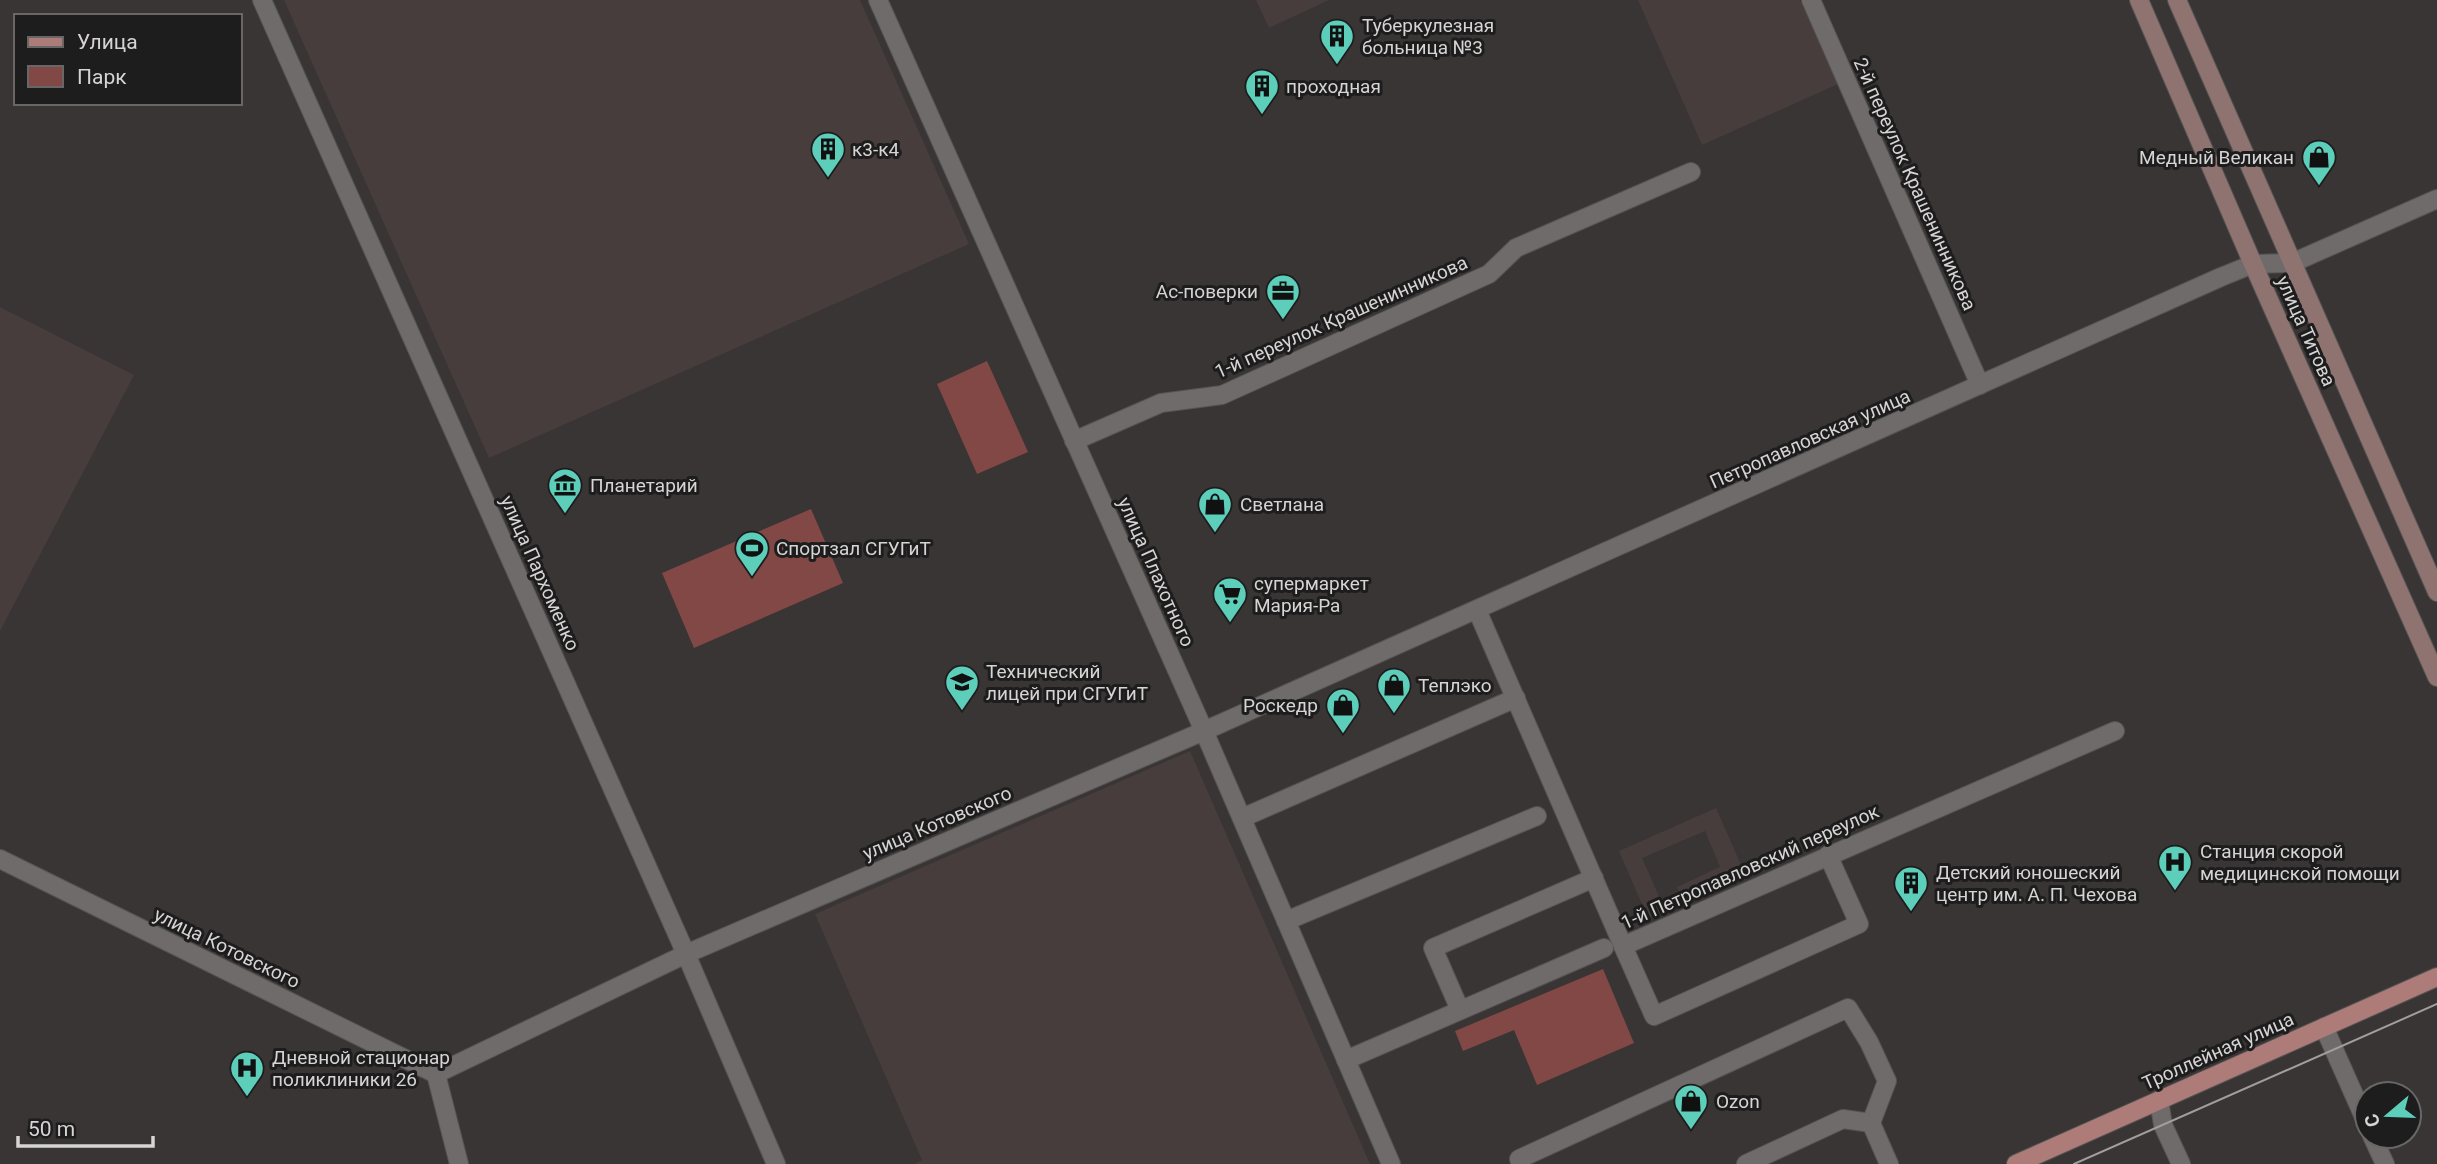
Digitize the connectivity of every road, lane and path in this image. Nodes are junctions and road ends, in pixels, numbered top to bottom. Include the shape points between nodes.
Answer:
1 (262, 0) edge
2 (878, 0) edge
3 (1811, 0) edge
4 (2139, 0) edge
5 (2177, 0) edge
6 (1691, 172) dead end
7 (2437, 199) edge
8 (2291, 263) junction
9 (2253, 264) junction
10 (1980, 385) junction
11 (1074, 440) junction
12 (2437, 592) edge
13 (1477, 610) junction
14 (2437, 677) edge
15 (1516, 698) junction
16 (1204, 731) junction
17 (2115, 731) dead end
18 (1537, 816) dead end
19 (1241, 818) junction
20 (1828, 855) junction
21 (0, 859) edge
22 (1594, 878) junction
23 (1286, 921) junction
24 (1623, 946) junction
25 (1604, 948) dead end
26 (686, 954) junction
27 (2437, 977) edge
28 (1460, 1010) junction
29 (2324, 1027) junction
30 (1346, 1060) junction
31 (436, 1074) junction
32 (2353, 1092) edge
33 (2159, 1100) junction
34 (1871, 1123) junction
35 (459, 1164) edge
36 (776, 1164) edge
37 (1391, 1164) edge
38 (1521, 1164) edge
39 (1746, 1164) edge
40 (1889, 1164) edge
41 (2016, 1164) edge
42 (2180, 1164) edge

1 - 26 street, улица Пархоменко
2 - 11 street, улица Плахотного
3 - 10 street, 2-й переулок Крашенинникова
4 - 9 main road, улица Титова
5 - 8 main road, улица Титова
6 - 11 street, 1-й переулок Крашенинникова via 1516,248 1489,274 1222,395 1161,402
7 - 8 street, Петропавловская улица
8 - 9 street, Петропавловская улица
8 - 12 main road, улица Титова
9 - 10 street, Петропавловская улица
9 - 14 main road, улица Титова
10 - 13 street, Петропавловская улица
11 - 16 street, улица Плахотного
13 - 15 street, 1-й Петропавловский переулок
13 - 16 street, Петропавловская улица
15 - 19 street
15 - 22 street, 1-й Петропавловский переулок
16 - 19 street, улица Плахотного
16 - 26 street, улица Котовского
17 - 20 street, 1-й Петропавловский переулок
18 - 23 street
19 - 23 street, улица Плахотного
20 - 24 street, 1-й Петропавловский переулок
20 - 24 street via 1859,924 1654,1016
21 - 31 street, улица Котовского
22 - 24 street, 1-й Петропавловский переулок
22 - 28 street via 1433,948
23 - 30 street, улица Плахотного
25 - 28 street, 1-й Петропавловский переулок
26 - 31 street, улица Котовского
26 - 36 street, улица Пархоменко
27 - 29 main road, Троллейная улица
28 - 30 street, 1-й Петропавловский переулок
29 - 32 street
29 - 33 main road, Троллейная улица
30 - 37 street, улица Плахотного
31 - 35 street
33 - 41 main road, Троллейная улица
33 - 42 street via 2163,1125
34 - 38 street via 1888,1081 1848,1008 1519,1159
34 - 39 street via 1843,1119
34 - 40 street

